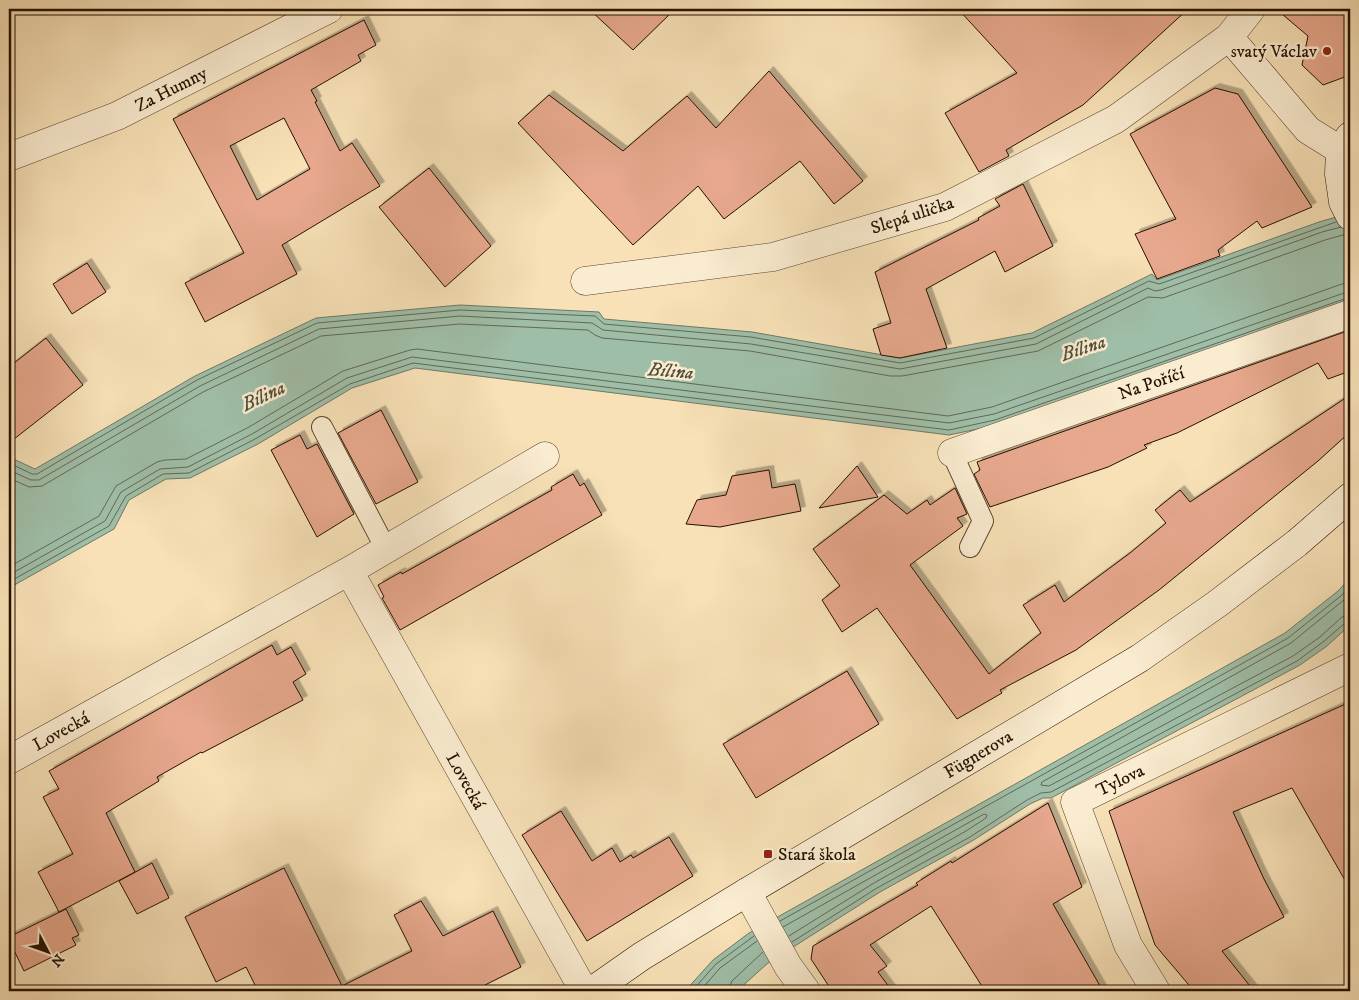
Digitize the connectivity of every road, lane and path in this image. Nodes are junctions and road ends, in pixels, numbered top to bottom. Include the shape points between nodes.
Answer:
1 (329, 9) edge
2 (1251, 9) edge
3 (1230, 37) junction
4 (1345, 143) edge
5 (9, 157) edge
6 (1347, 209) edge
7 (585, 281) dead end
8 (1350, 314) edge
9 (322, 427) dead end
10 (952, 453) joint
11 (545, 456) dead end
12 (1350, 497) edge
13 (970, 546) dead end
14 (386, 549) junction
15 (349, 571) junction
16 (1350, 667) edge
17 (9, 760) edge
18 (747, 892) junction
19 (584, 991) edge
20 (592, 991) edge
21 (806, 991) edge
22 (1156, 991) edge

1 - 5 street, Za Humny via 117,116
2 - 3 street, Slepá ulička
3 - 4 street via 1308,130
3 - 7 street, Slepá ulička via 1116,119 944,207 773,257
4 - 6 street via 1339,174
8 - 10 street, Na Poříčí
9 - 14 lane
10 - 13 lane via 984,521
11 - 14 street, Lovecká
12 - 18 street, Fügnerova via 1224,599 1140,658
14 - 15 street, Lovecká
15 - 17 street, Lovecká
15 - 19 street, Lovecká
16 - 22 street, Tylova via 1075,802 1128,945
18 - 20 street, Fügnerova via 642,956
18 - 21 street via 788,966

